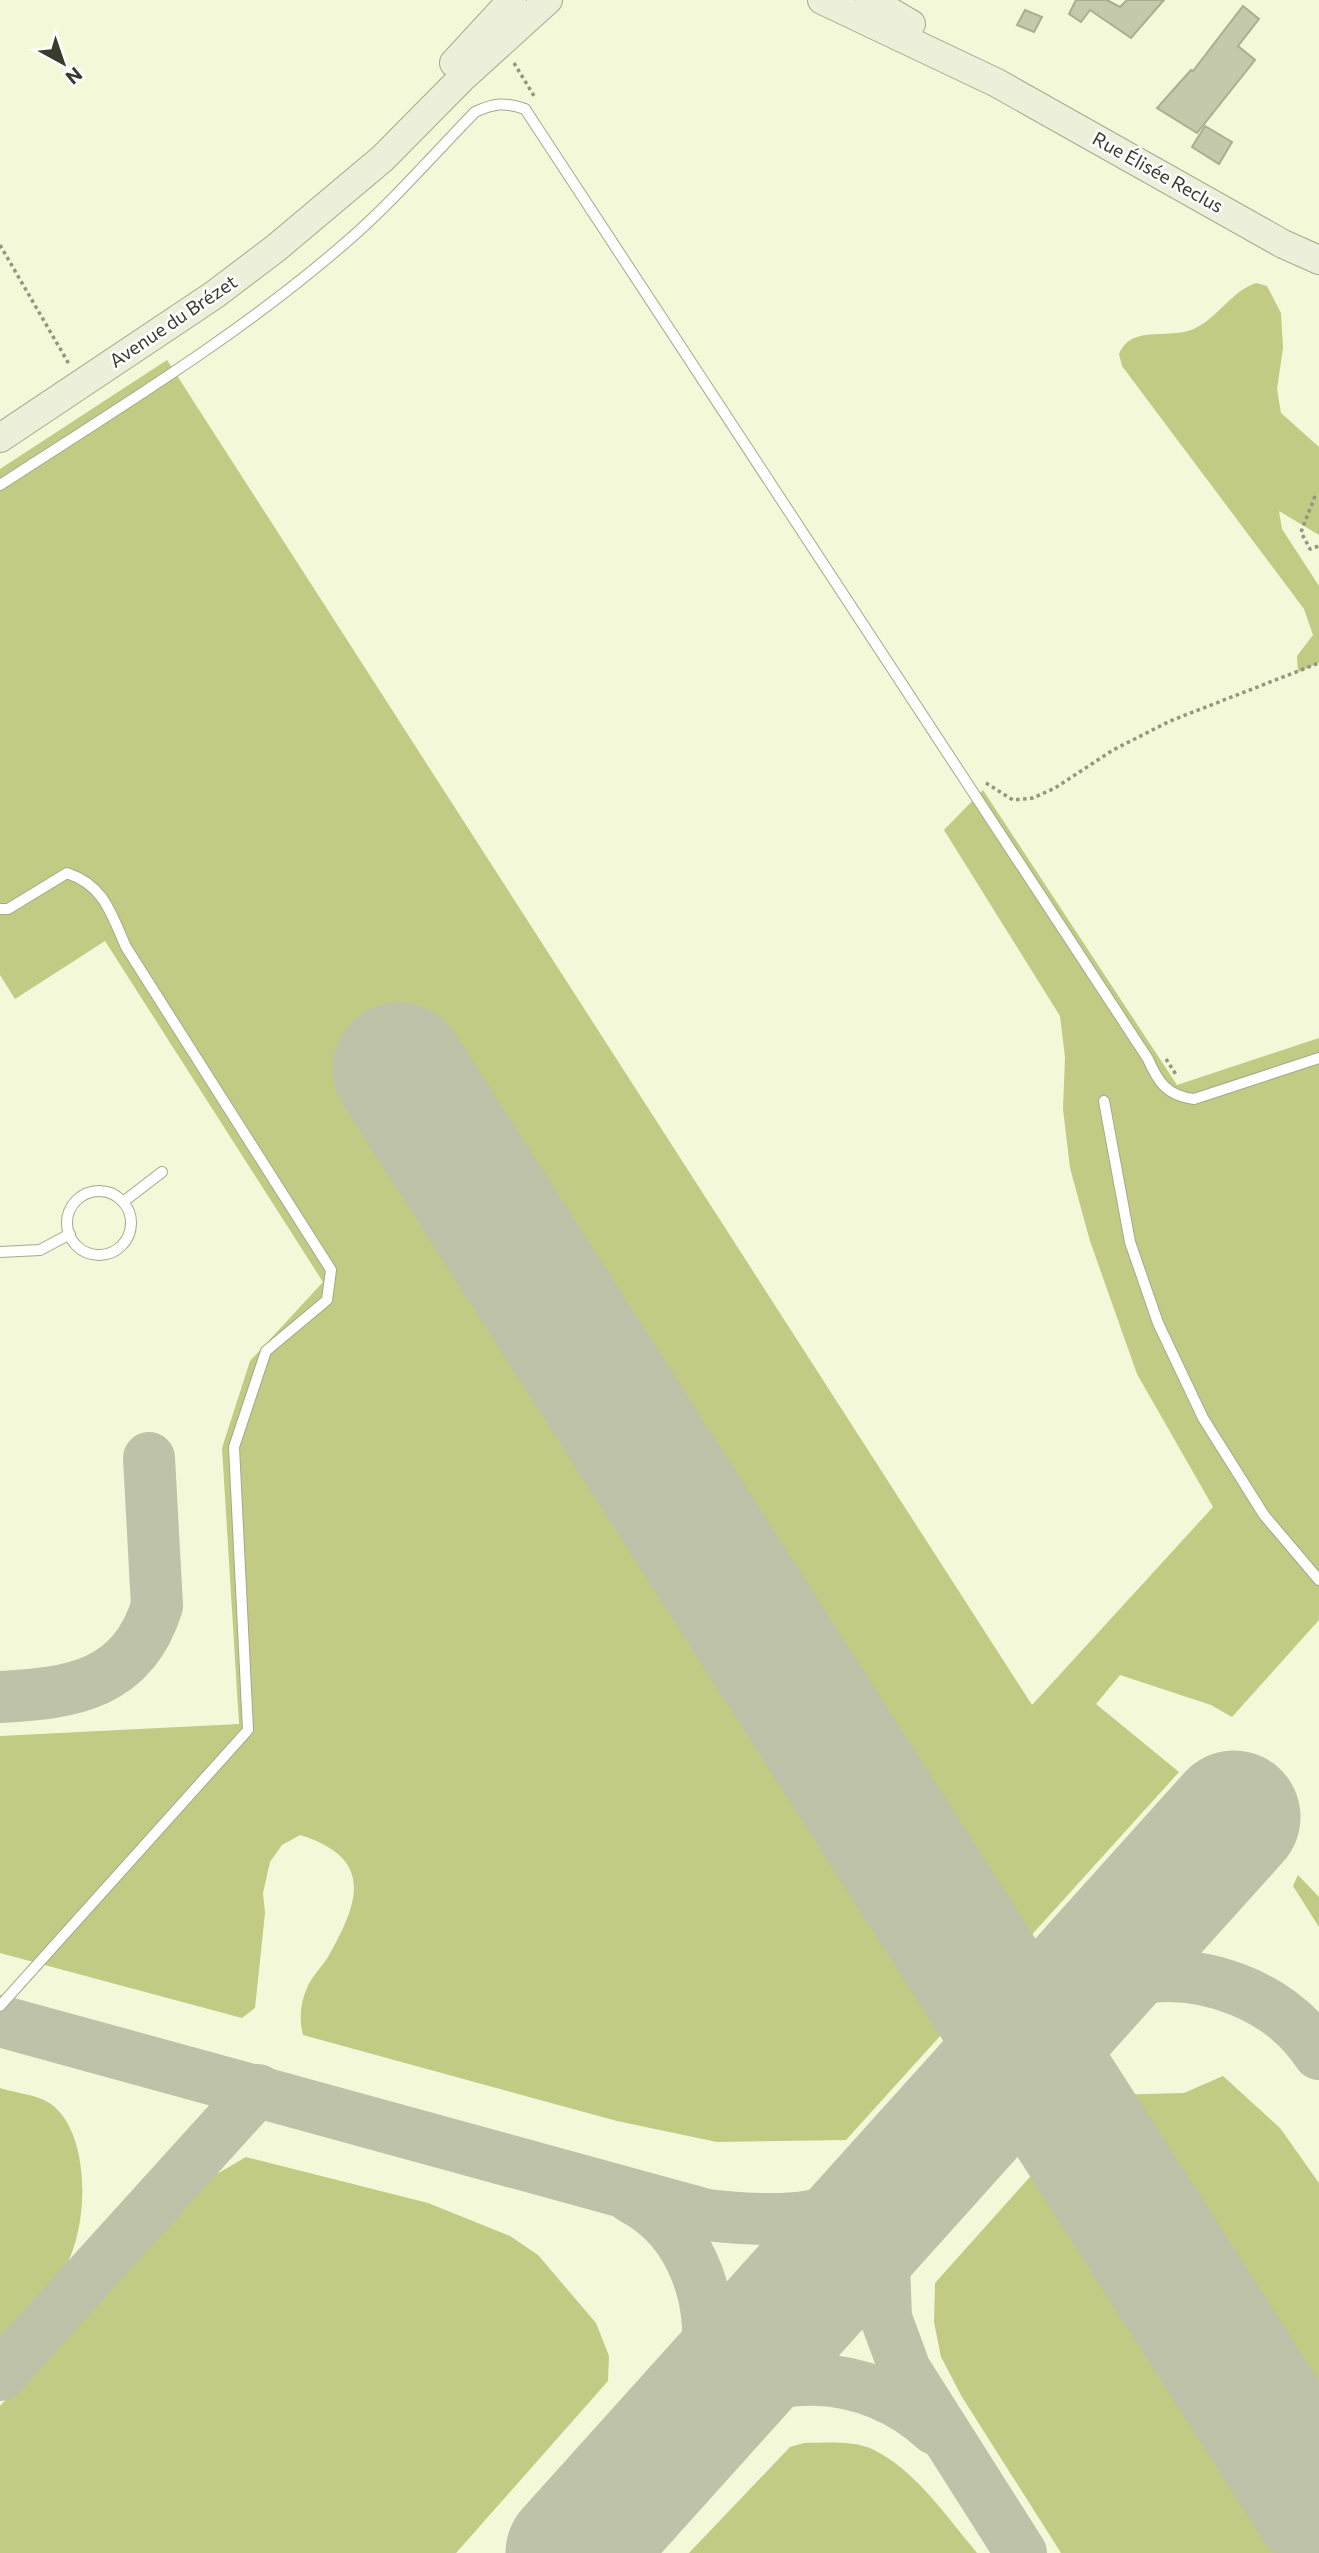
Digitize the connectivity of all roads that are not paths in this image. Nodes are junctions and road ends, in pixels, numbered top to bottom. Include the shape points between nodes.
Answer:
1 (512, 0) edge
2 (548, 0) edge
3 (822, 0) edge
4 (870, 0) edge
5 (997, 83) junction
6 (338, 193) junction
7 (1319, 260) edge
8 (0, 438) edge
9 (0, 485) edge
10 (0, 909) edge
11 (1319, 1058) edge
12 (1104, 1101) dead end
13 (162, 1172) dead end
14 (123, 1202) junction
15 (70, 1234) junction
16 (0, 1252) edge
17 (1319, 1580) edge
18 (0, 2006) edge

1 - 6 main road, Avenue du Brézet
2 - 6 main road, Avenue du Brézet via 383,158
3 - 5 main road, Rue Élisée Reclus
4 - 5 main road, Rue Élisée Reclus
5 - 7 main road, Rue Élisée Reclus
6 - 8 main road, Avenue du Brézet via 214,295
9 - 11 lane via 214,345 295,285 347,242 475,112 507,102 525,109 1125,1024 1160,1085 1181,1097 1194,1098
10 - 18 lane via 8,909 67,873 88,880 108,905 126,947 331,1270 327,1300 266,1350 234,1447 248,1730
12 - 17 lane via 1130,1242 1158,1323 1203,1418 1264,1515
13 - 14 lane
14 - 15 lane via 105,1191 85,1194 71,1209
14 - 15 lane via 130,1232 117,1249 87,1252
15 - 16 lane via 40,1250

